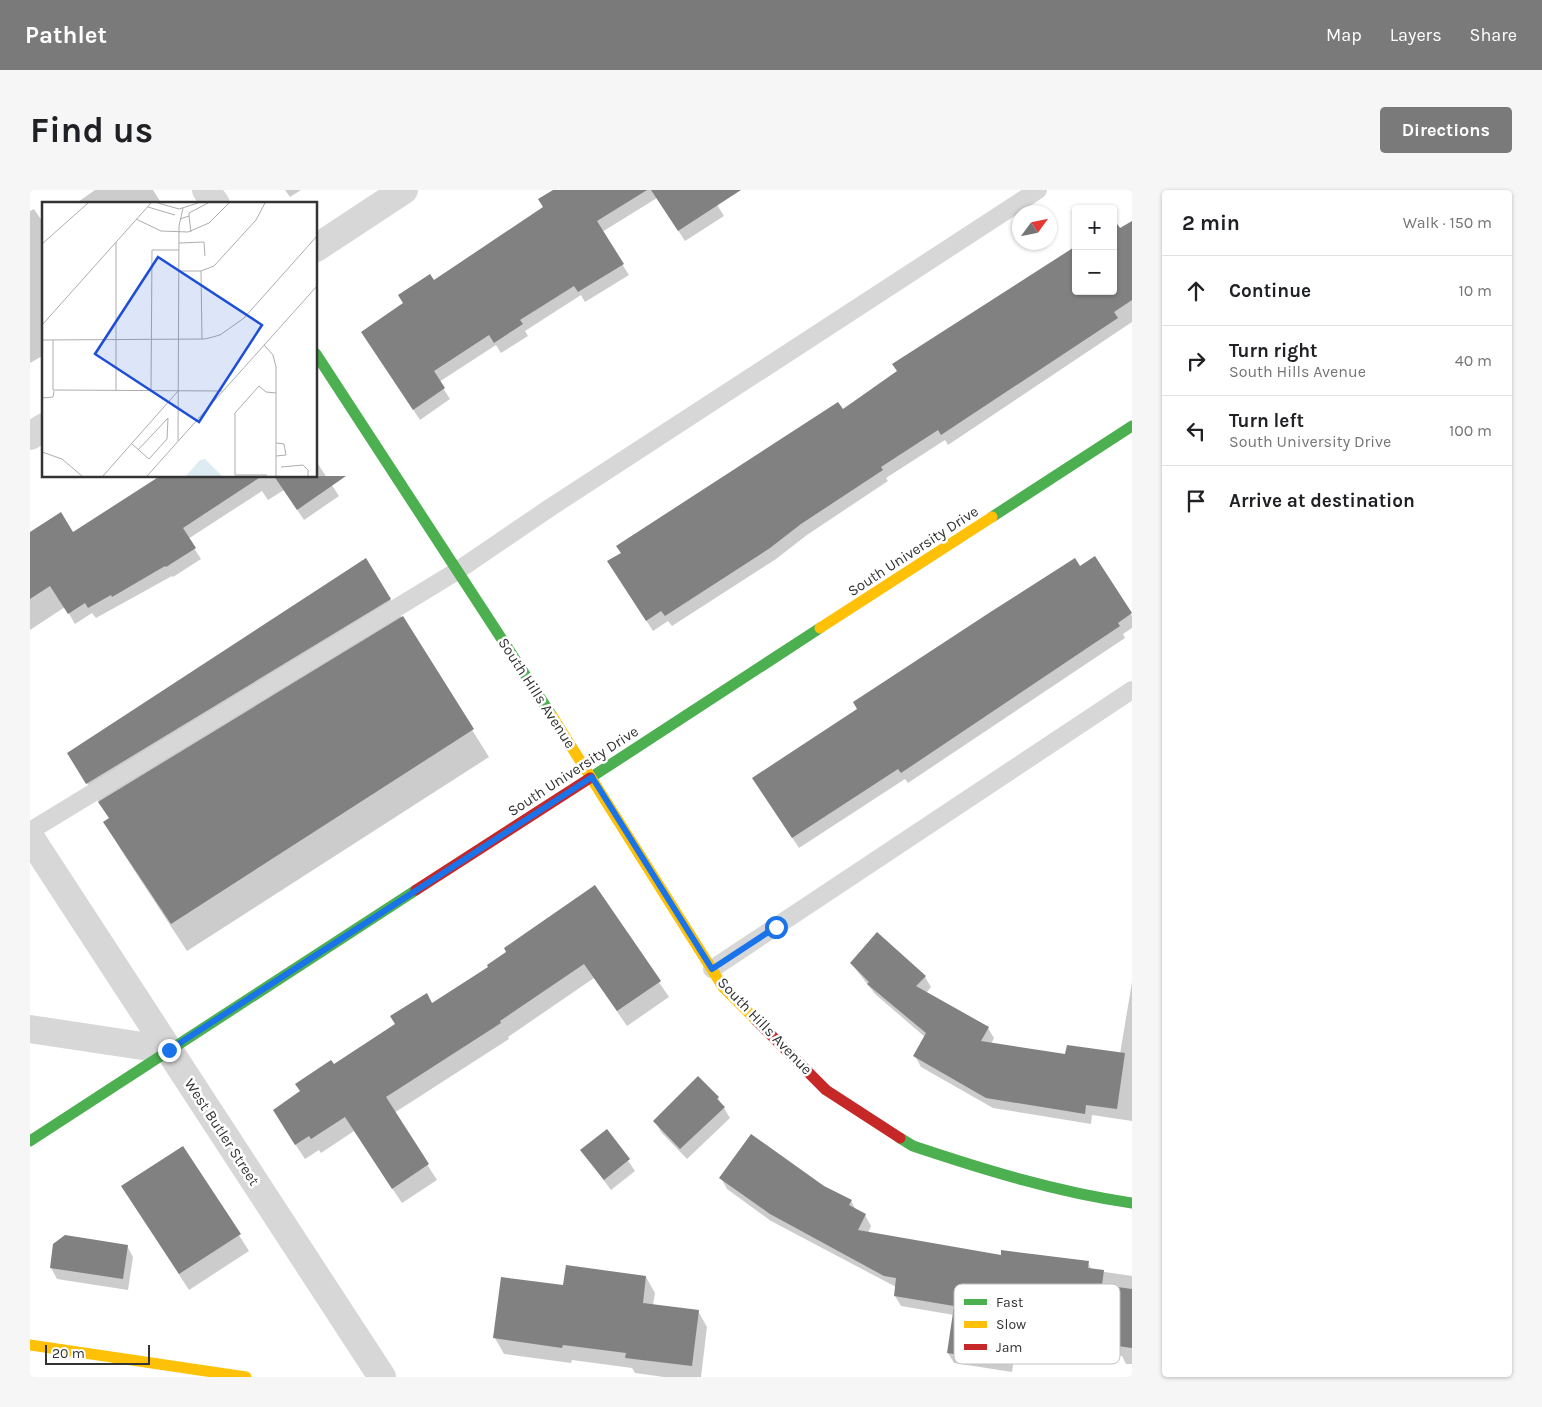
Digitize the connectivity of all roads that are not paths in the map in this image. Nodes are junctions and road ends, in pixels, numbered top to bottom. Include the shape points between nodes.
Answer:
1 (206, 190) edge
2 (404, 190) edge
3 (1038, 190) edge
4 (215, 202) edge
5 (318, 247) edge
6 (318, 357) edge
7 (42, 428) edge
8 (1131, 429) edge
9 (30, 436) edge
10 (458, 571) junction
11 (1132, 690) edge
12 (592, 777) junction
13 (30, 831) edge
14 (30, 837) edge
15 (712, 969) junction
16 (30, 1030) edge
17 (169, 1050) junction
18 (30, 1140) edge
19 (1132, 1203) edge
20 (30, 1346) edge
21 (246, 1377) edge
22 (382, 1377) edge

1 - 4 street
2 - 5 street
3 - 10 lane
6 - 10 street, South Hills Avenue
7 - 9 street
8 - 12 street, South University Drive
10 - 12 street, South Hills Avenue
10 - 13 lane
11 - 15 lane
12 - 15 street, South Hills Avenue
12 - 17 street, South University Drive
14 - 17 street, West Butler Street
15 - 19 street, South Hills Avenue via 723,987 826,1090 913,1146 1003,1176 1090,1197
16 - 17 street
17 - 18 street, South University Drive
17 - 22 street, West Butler Street
20 - 21 street

